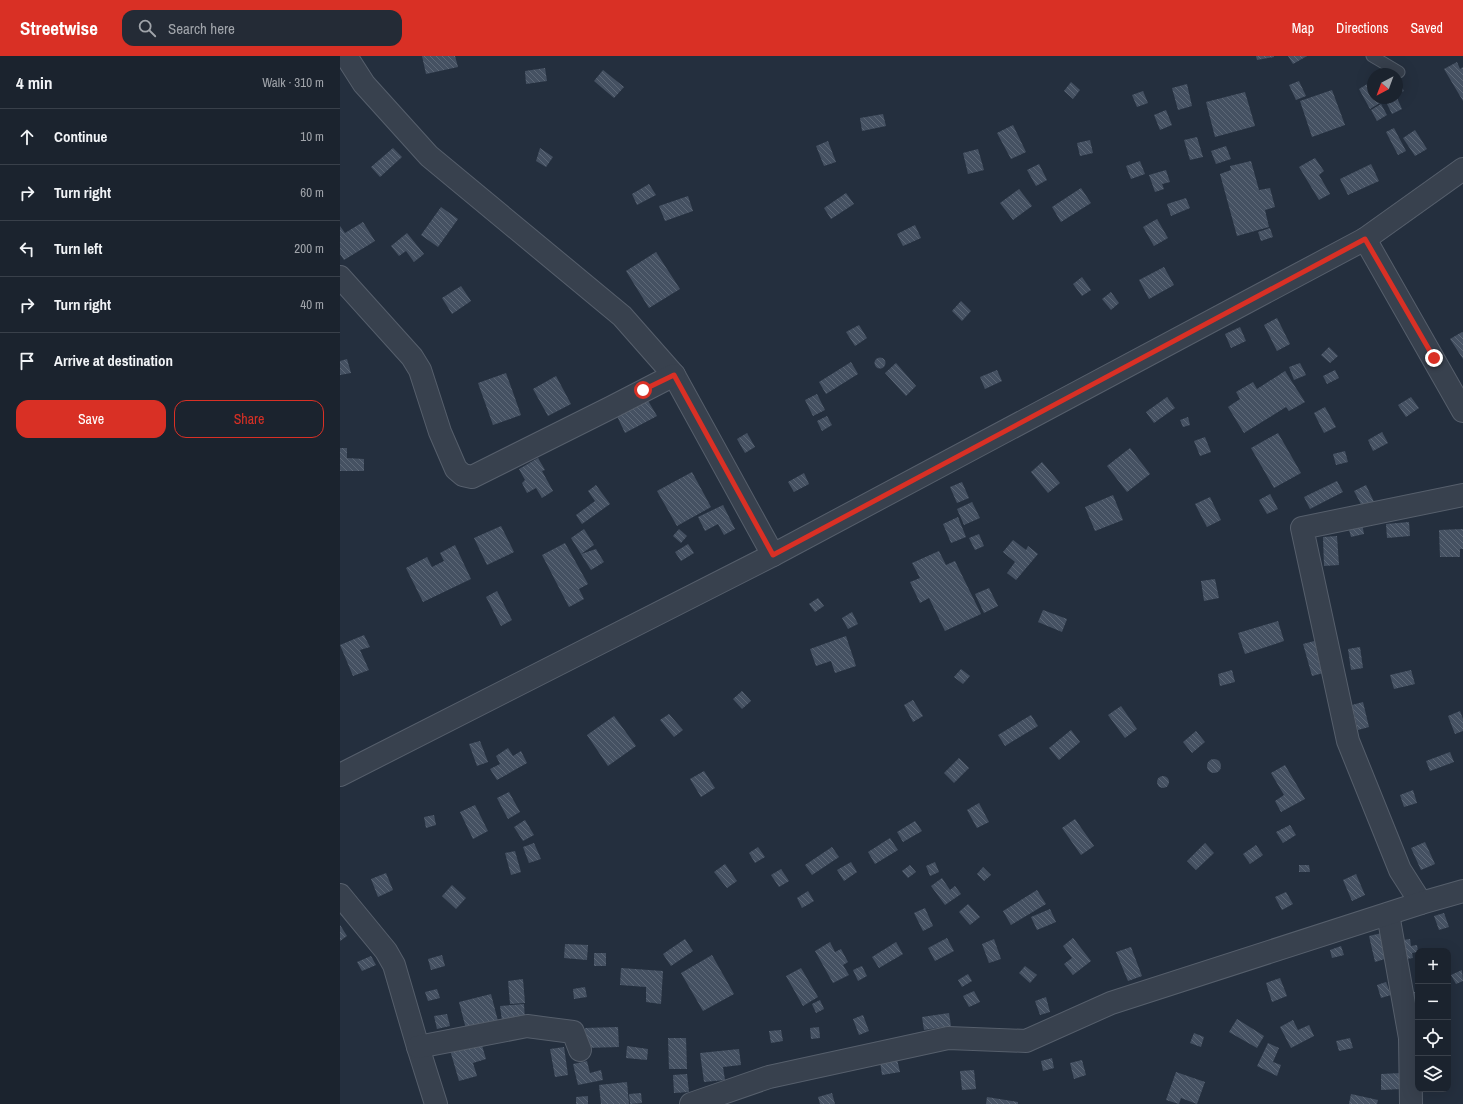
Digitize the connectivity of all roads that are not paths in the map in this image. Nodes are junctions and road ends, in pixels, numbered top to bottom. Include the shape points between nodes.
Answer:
1 (346, 56) edge
2 (1372, 56) edge
3 (1392, 68) edge
4 (1463, 169) edge
5 (1365, 239) junction
6 (340, 277) edge
7 (674, 375) junction
8 (1463, 411) edge
9 (1463, 495) edge
10 (773, 555) junction
11 (340, 775) edge
12 (1463, 891) edge
13 (340, 895) edge
14 (1421, 903) junction
15 (1388, 914) junction
16 (418, 1047) junction
17 (580, 1050) dead end
18 (436, 1104) edge
19 (691, 1104) edge
20 (1411, 1104) edge

1 - 7 street via 364,84 429,156 622,316
2 - 3 lane
4 - 5 street
5 - 8 street
5 - 10 street
6 - 7 street via 420,370 440,432 456,469 463,475 472,477
7 - 10 street
9 - 14 street via 1302,528 1348,741 1400,870
10 - 11 street
12 - 14 street
13 - 16 street via 386,951 394,965
14 - 15 street
15 - 19 street via 1111,1003 1026,1041 948,1038 769,1077
15 - 20 street via 1410,1038
16 - 17 street via 527,1026 572,1032
16 - 18 street

